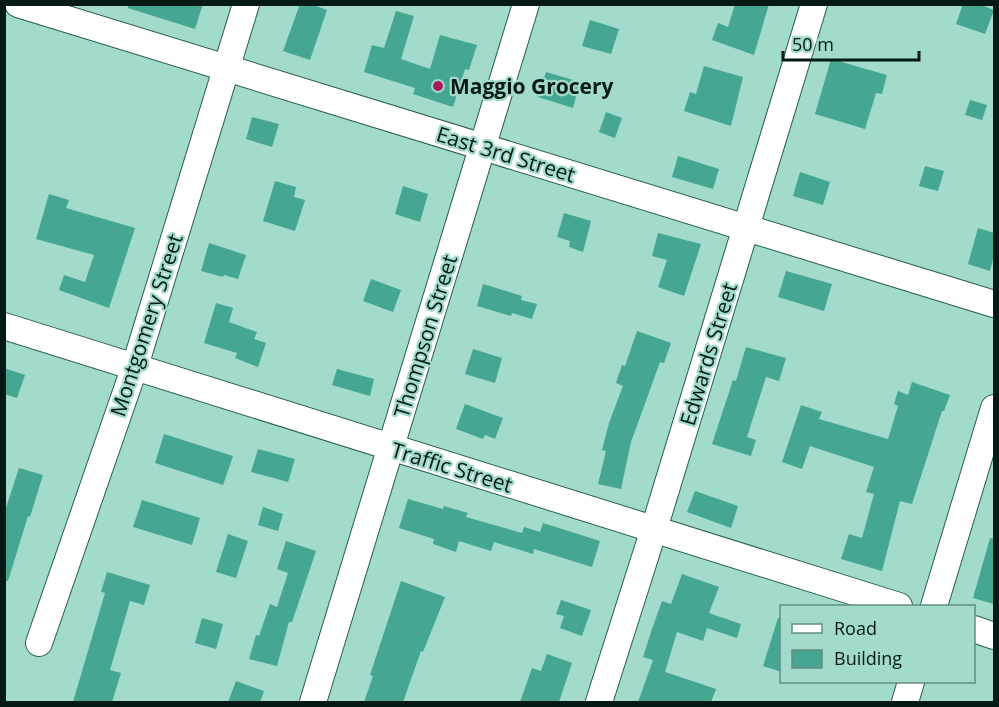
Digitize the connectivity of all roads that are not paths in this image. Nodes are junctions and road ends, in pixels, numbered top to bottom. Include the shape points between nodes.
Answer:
1 (18, 4) edge
2 (246, 4) edge
3 (526, 4) edge
4 (814, 4) edge
5 (226, 69) junction
6 (482, 147) junction
7 (746, 228) junction
8 (994, 304) edge
9 (4, 326) edge
10 (135, 366) junction
11 (994, 408) edge
12 (392, 448) junction
13 (654, 529) junction
14 (896, 605) edge
15 (934, 605) edge
16 (975, 629) edge
17 (994, 636) edge
18 (39, 643) dead end
19 (910, 683) edge
20 (313, 702) edge
21 (599, 702) edge
22 (905, 702) edge

1 - 5 street, East 3rd Street
2 - 5 street, Montgomery Street
3 - 6 street, Thompson Street
4 - 7 street, Edwards Street
5 - 6 street, East 3rd Street
5 - 10 street, Montgomery Street
6 - 7 street, East 3rd Street
6 - 12 street, Thompson Street
7 - 8 street, East 3rd Street
7 - 13 street, Edwards Street
9 - 10 street, Traffic Street
10 - 12 street, Traffic Street
10 - 18 street, Montgomery Street
11 - 15 street
12 - 13 street, Traffic Street
12 - 20 street, Thompson Street
13 - 14 street, Traffic Street
13 - 21 street, Edwards Street
16 - 17 street
19 - 22 street

